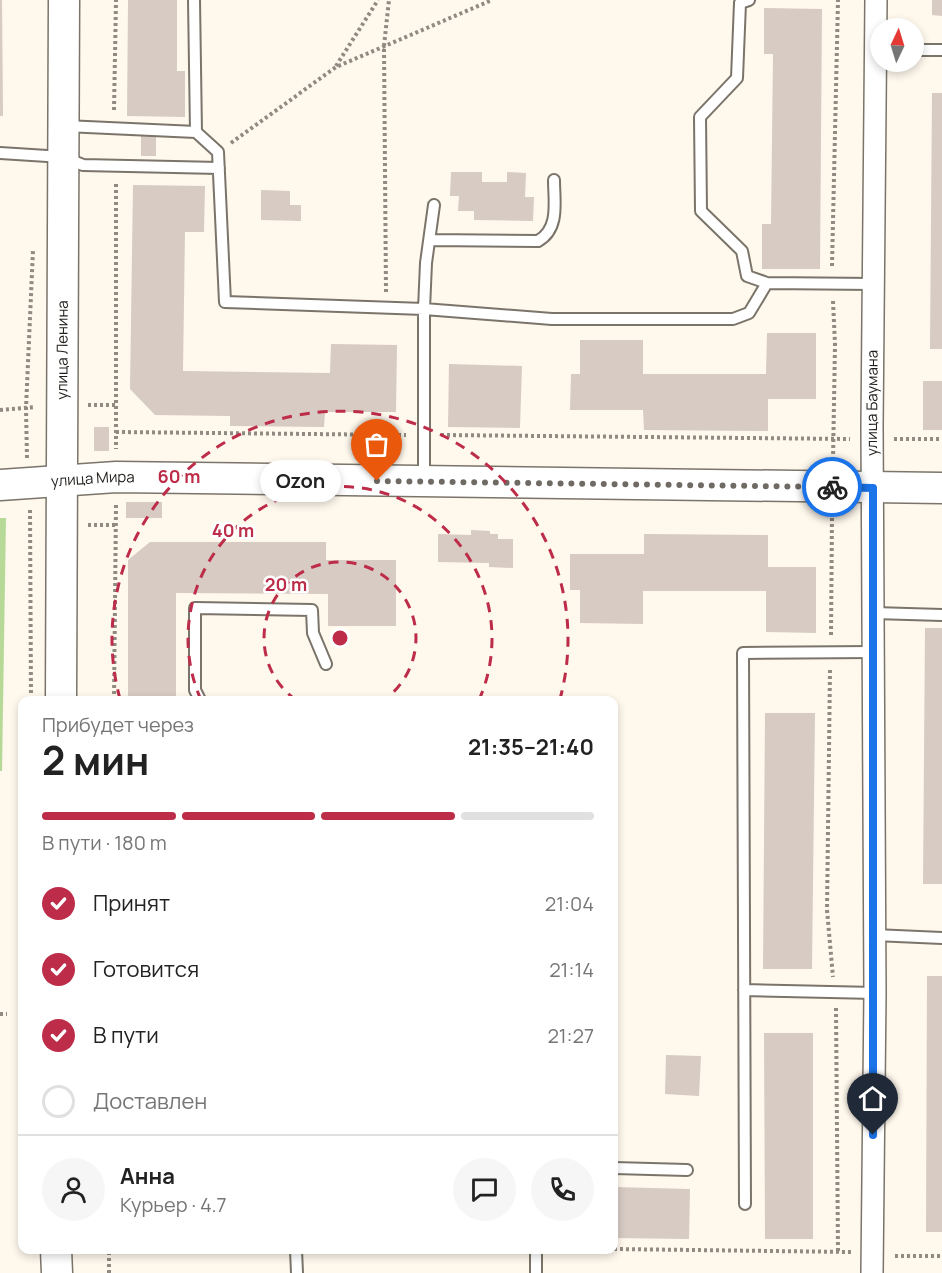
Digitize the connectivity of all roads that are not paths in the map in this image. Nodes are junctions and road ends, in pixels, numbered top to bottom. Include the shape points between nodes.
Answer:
1 (64, 0) edge
2 (194, 0) edge
3 (749, 0) edge
4 (876, 0) edge
5 (877, 18) edge
6 (924, 50) edge
7 (942, 50) edge
8 (878, 72) edge
9 (64, 126) junction
10 (196, 132) junction
11 (0, 153) edge
12 (63, 157) junction
13 (219, 168) junction
14 (554, 180) dead end
15 (434, 205) dead end
16 (430, 240) junction
17 (766, 282) junction
18 (874, 284) junction
19 (424, 309) junction
20 (63, 479) junction
21 (424, 482) junction
22 (14, 485) edge
23 (873, 488) junction
24 (942, 488) edge
25 (874, 614) junction
26 (942, 615) edge
27 (874, 652) junction
28 (326, 664) dead end
29 (61, 696) edge
30 (198, 696) edge
31 (874, 935) junction
32 (942, 938) edge
33 (744, 990) junction
34 (874, 993) junction
35 (618, 1168) edge
36 (687, 1170) dead end
37 (745, 1204) dead end
38 (56, 1254) edge
39 (296, 1254) edge
40 (536, 1254) edge
41 (873, 1263) edge
42 (57, 1273) edge
43 (297, 1273) edge
44 (536, 1273) edge

1 - 9 street, улица Ленина
2 - 10 lane
3 - 17 lane via 740,3 737,78 700,117 700,211 742,251 747,276
4 - 5 street, улица Баумана
6 - 7 lane
8 - 18 street, улица Баумана
9 - 10 lane
9 - 12 street, улица Ленина
10 - 13 lane via 218,152
11 - 12 lane
12 - 13 lane via 83,165
12 - 20 street, улица Ленина
13 - 19 lane via 225,302
14 - 16 lane via 552,228 538,241
15 - 16 lane
16 - 19 lane
17 - 18 lane
17 - 19 lane via 749,313 733,319 552,319
18 - 23 street, улица Баумана
19 - 21 lane
20 - 21 street, улица Мира
20 - 22 street, улица Мира
20 - 29 street, улица Ленина
21 - 23 street, улица Мира
23 - 24 street, улица Мира
23 - 25 street, улица Баумана
25 - 26 lane
25 - 27 street, улица Баумана
27 - 31 street, улица Баумана
27 - 33 lane via 743,653
28 - 30 lane via 313,633 312,610 195,608
31 - 32 lane
31 - 34 street, улица Баумана
33 - 34 lane
33 - 37 lane
34 - 41 street, улица Баумана
35 - 36 lane
38 - 42 street
39 - 43 lane
40 - 44 lane

